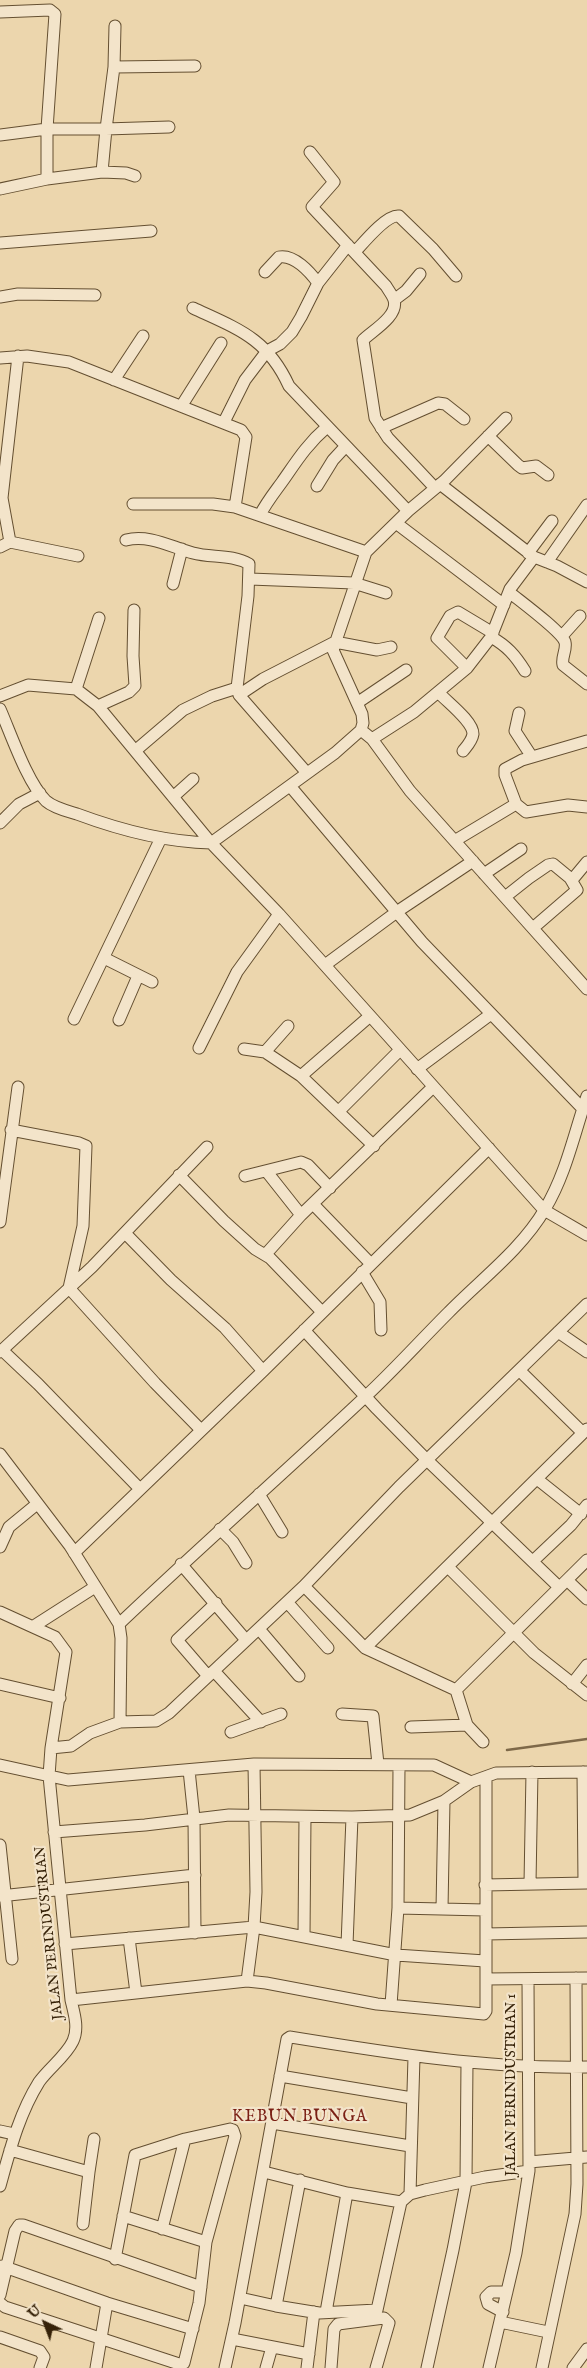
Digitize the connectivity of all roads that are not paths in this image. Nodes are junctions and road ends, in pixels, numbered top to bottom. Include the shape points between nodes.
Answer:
1 (0, 12) edge
2 (115, 26) dead end
3 (194, 66) dead end
4 (114, 67) junction
5 (169, 127) dead end
6 (48, 129) junction
7 (106, 129) junction
8 (0, 134) edge
9 (310, 152) dead end
10 (102, 172) junction
11 (135, 176) dead end
12 (47, 179) junction
13 (0, 189) edge
14 (151, 231) dead end
15 (0, 243) edge
16 (352, 248) junction
17 (266, 272) dead end
18 (420, 274) dead end
19 (456, 276) dead end
20 (318, 283) junction
21 (95, 295) dead end
22 (0, 296) edge
23 (394, 300) junction
24 (193, 308) dead end
25 (143, 336) dead end
26 (221, 343) dead end
27 (267, 351) junction
28 (18, 356) junction
29 (0, 358) edge
30 (114, 380) junction
31 (182, 406) junction
32 (6, 414) edge
33 (506, 418) dead end
34 (464, 419) dead end
35 (224, 422) junction
36 (326, 427) junction
37 (381, 428) junction
38 (488, 436) junction
39 (345, 447) junction
40 (548, 475) dead end
41 (317, 486) dead end
42 (438, 486) junction
43 (133, 504) dead end
44 (587, 505) edge
45 (235, 507) junction
46 (408, 511) junction
47 (260, 515) junction
48 (552, 521) dead end
49 (396, 523) junction
50 (126, 540) dead end
51 (5, 544) edge
52 (182, 549) junction
53 (366, 552) junction
54 (531, 555) junction
55 (78, 556) dead end
56 (547, 562) junction
57 (250, 579) junction
58 (587, 582) edge
59 (354, 583) junction
60 (173, 584) dead end
61 (509, 592) junction
62 (386, 593) dead end
63 (504, 605) junction
64 (134, 610) dead end
65 (580, 616) dead end
66 (99, 618) dead end
67 (492, 635) junction
68 (562, 636) junction
69 (335, 642) junction
70 (391, 647) dead end
71 (467, 668) junction
72 (406, 670) dead end
73 (525, 671) dead end
74 (587, 684) edge
75 (76, 689) junction
76 (238, 692) junction
77 (438, 692) junction
78 (0, 696) edge
79 (357, 703) junction
80 (98, 706) junction
81 (0, 709) edge
82 (519, 713) dead end
83 (361, 730) junction
84 (5, 733) edge
85 (372, 739) junction
86 (587, 741) edge
87 (135, 750) junction
88 (463, 752) dead end
89 (532, 757) junction
90 (307, 773) junction
91 (193, 779) dead end
92 (290, 786) junction
93 (40, 793) junction
94 (173, 797) junction
95 (516, 804) junction
96 (587, 806) edge
97 (0, 823) edge
98 (161, 838) junction
99 (456, 840) junction
100 (211, 843) junction
101 (521, 849) dead end
102 (473, 861) junction
103 (587, 862) edge
104 (484, 874) junction
105 (572, 880) junction
106 (505, 897) junction
107 (398, 911) junction
108 (279, 914) junction
109 (533, 928) junction
110 (104, 958) junction
111 (326, 965) junction
112 (138, 976) junction
113 (152, 982) dead end
114 (587, 989) edge
115 (491, 1014) junction
116 (370, 1016) junction
117 (74, 1019) dead end
118 (119, 1020) dead end
119 (288, 1026) dead end
120 (199, 1048) dead end
121 (244, 1050) dead end
122 (400, 1050) junction
123 (265, 1052) junction
124 (417, 1069) junction
125 (300, 1076) junction
126 (433, 1087) junction
127 (18, 1088) dead end
128 (587, 1096) edge
129 (583, 1109) junction
130 (339, 1111) junction
131 (11, 1130) junction
132 (374, 1146) junction
133 (207, 1147) dead end
134 (489, 1148) junction
135 (266, 1172) junction
136 (179, 1175) junction
137 (245, 1176) dead end
138 (330, 1188) junction
139 (313, 1204) junction
140 (544, 1210) junction
141 (301, 1215) junction
142 (0, 1222) edge
143 (125, 1232) junction
144 (587, 1235) edge
145 (265, 1255) junction
146 (371, 1264) junction
147 (362, 1272) junction
148 (69, 1288) junction
149 (587, 1304) edge
150 (322, 1312) junction
151 (304, 1330) junction
152 (382, 1330) dead end
153 (558, 1332) junction
154 (1, 1351) edge
155 (587, 1352) edge
156 (520, 1370) junction
157 (263, 1371) junction
158 (365, 1397) junction
159 (201, 1430) junction
160 (585, 1431) edge
161 (0, 1454) edge
162 (427, 1460) junction
163 (537, 1479) junction
164 (139, 1488) junction
165 (259, 1494) junction
166 (37, 1504) junction
167 (584, 1510) edge
168 (493, 1522) junction
169 (5, 1525) edge
170 (220, 1529) junction
171 (282, 1532) dead end
172 (0, 1547) edge
173 (74, 1553) junction
174 (587, 1560) edge
175 (534, 1561) junction
176 (246, 1563) dead end
177 (181, 1564) junction
178 (448, 1567) junction
179 (563, 1583) junction
180 (304, 1586) junction
181 (95, 1587) junction
182 (587, 1599) edge
183 (287, 1602) junction
184 (216, 1603) junction
185 (0, 1612) edge
186 (118, 1624) junction
187 (34, 1626) junction
188 (259, 1629) junction
189 (515, 1633) junction
190 (246, 1640) junction
191 (328, 1648) dead end
192 (365, 1648) junction
193 (587, 1665) edge
194 (211, 1673) junction
195 (299, 1676) dead end
196 (0, 1684) edge
197 (572, 1684) junction
198 (456, 1690) junction
199 (587, 1695) edge
200 (60, 1698) junction
201 (281, 1714) dead end
202 (342, 1714) dead end
203 (120, 1722) junction
204 (260, 1722) junction
205 (467, 1725) junction
206 (411, 1727) dead end
207 (231, 1732) dead end
208 (483, 1742) dead end
209 (51, 1748) junction
210 (254, 1764) junction
211 (378, 1764) junction
212 (0, 1765) edge
213 (399, 1766) junction
214 (189, 1770) junction
215 (532, 1772) junction
216 (585, 1772) edge
217 (49, 1776) junction
218 (486, 1777) junction
219 (471, 1782) junction
220 (444, 1801) junction
221 (255, 1815) junction
222 (400, 1816) junction
223 (305, 1817) junction
224 (352, 1817) junction
225 (194, 1818) junction
226 (54, 1832) junction
227 (0, 1845) edge
228 (195, 1875) junction
229 (530, 1883) junction
230 (585, 1883) edge
231 (485, 1885) junction
232 (61, 1891) junction
233 (3, 1896) edge
234 (398, 1908) junction
235 (442, 1908) junction
236 (485, 1910) junction
237 (254, 1927) junction
238 (587, 1932) edge
239 (194, 1933) junction
240 (486, 1934) junction
241 (304, 1936) junction
242 (129, 1938) junction
243 (66, 1944) junction
244 (348, 1945) junction
245 (396, 1955) junction
246 (12, 1959) dead end
247 (485, 1961) junction
248 (486, 1978) junction
249 (582, 1978) edge
250 (528, 1979) junction
251 (246, 1982) junction
252 (136, 1993) junction
253 (71, 2000) junction
254 (391, 2005) junction
255 (414, 2057) junction
256 (466, 2062) junction
257 (582, 2067) edge
258 (528, 2068) junction
259 (280, 2076) junction
260 (412, 2098) junction
261 (272, 2123) junction
262 (0, 2131) edge
263 (14, 2134) junction
264 (94, 2139) dead end
265 (185, 2139) junction
266 (410, 2146) junction
267 (10, 2150) junction
268 (582, 2158) edge
269 (529, 2166) junction
270 (90, 2172) junction
271 (264, 2172) junction
272 (300, 2180) junction
273 (466, 2182) junction
274 (0, 2186) edge
275 (347, 2193) junction
276 (406, 2198) junction
277 (123, 2216) junction
278 (83, 2224) dead end
279 (162, 2229) junction
280 (206, 2242) junction
281 (115, 2258) junction
282 (4, 2266) edge
283 (201, 2287) junction
284 (507, 2292) junction
285 (0, 2295) edge
286 (240, 2298) junction
287 (0, 2303) edge
288 (107, 2303) junction
289 (276, 2306) junction
290 (320, 2312) junction
291 (502, 2317) junction
292 (193, 2330) junction
293 (548, 2332) junction
294 (0, 2337) edge
295 (232, 2339) junction
296 (102, 2340) junction
297 (272, 2347) junction
298 (587, 2349) edge
299 (309, 2354) junction
300 (44, 2367) edge
301 (98, 2367) edge
302 (335, 2367) edge
303 (225, 2368) edge
304 (266, 2368) edge
305 (307, 2368) edge
306 (376, 2368) edge
307 (427, 2368) edge
308 (489, 2368) edge
309 (542, 2368) edge
310 (573, 2368) edge

1 - 6 street via 50,10 55,14
2 - 4 street
3 - 4 street
4 - 7 street
5 - 7 street
6 - 7 street
6 - 8 street
6 - 12 street
7 - 10 street
9 - 16 street via 334,182 312,207
10 - 11 street
10 - 12 street
12 - 13 street
14 - 15 street
16 - 19 street via 387,220 399,216 434,249
16 - 20 street
16 - 23 street via 386,286
17 - 20 street via 279,257 287,256
18 - 23 street
20 - 27 street via 292,332
21 - 22 street
23 - 37 street via 395,308 388,318 363,340 375,418
24 - 27 street via 243,331
25 - 30 street
26 - 31 street
27 - 35 street via 245,380
27 - 36 street via 279,365 288,386
28 - 29 street
28 - 30 street via 69,362
28 - 32 street
30 - 31 street
31 - 35 street
32 - 51 street via 2,498
33 - 38 street
34 - 37 street via 445,404 438,403
35 - 45 street via 246,437
36 - 39 street
36 - 47 street via 296,459
37 - 42 street
38 - 40 street via 522,468 536,466
38 - 42 street
39 - 41 street
39 - 46 street
42 - 46 street
42 - 54 street
43 - 45 street
44 - 56 street
45 - 47 street
46 - 49 street
47 - 53 street
48 - 54 street
49 - 53 street
49 - 63 street
50 - 52 street via 151,539
51 - 55 street
52 - 57 street via 247,563
52 - 60 street
53 - 59 street
54 - 56 street
54 - 61 street
56 - 58 street
57 - 59 street
57 - 76 street
59 - 62 street
59 - 69 street
61 - 63 street
61 - 68 street
63 - 67 street
64 - 80 street via 135,686
65 - 68 street
66 - 75 street
67 - 71 street
67 - 71 street via 458,612 450,616 437,638
67 - 73 street via 514,654
68 - 74 street via 566,648 563,665
69 - 70 street via 377,650
69 - 76 street
69 - 79 street via 335,658
71 - 77 street
72 - 79 street
75 - 78 street via 28,685
75 - 80 street
76 - 87 street via 212,696 183,710
76 - 90 street
77 - 85 street
77 - 88 street via 469,724 473,733
79 - 83 street via 364,722
80 - 87 street
81 - 84 street
82 - 89 street via 514,731
83 - 85 street
83 - 90 street
84 - 93 street
85 - 99 street via 410,791
86 - 89 street
87 - 94 street
89 - 95 street via 505,769
90 - 92 street
91 - 94 street
92 - 100 street
92 - 107 street
93 - 97 street via 19,804
93 - 98 street via 56,807
94 - 100 street
95 - 96 street via 526,812 568,805
95 - 99 street
98 - 100 street
98 - 110 street
99 - 102 street
100 - 108 street
101 - 104 street
102 - 104 street
102 - 107 street
103 - 105 street
104 - 106 street
105 - 106 street via 558,866 548,866
105 - 109 street via 576,890 573,894
106 - 109 street
107 - 111 street
107 - 115 street via 422,942
108 - 111 street
108 - 120 street via 236,972
109 - 114 street
110 - 112 street
110 - 117 street
111 - 116 street
112 - 113 street
112 - 118 street
115 - 124 street
115 - 129 street
116 - 122 street
116 - 125 street
119 - 123 street
121 - 123 street
122 - 124 street
122 - 130 street
123 - 125 street
124 - 126 street
125 - 130 street
126 - 132 street
126 - 134 street
127 - 131 street
128 - 129 street
129 - 140 street via 569,1156
130 - 132 street
131 - 142 street
131 - 148 street via 86,1146 83,1226
132 - 138 street
133 - 136 street
134 - 140 street
134 - 146 street
135 - 137 street
135 - 138 street via 301,1162
135 - 141 street
136 - 143 street
136 - 145 street via 224,1221
138 - 139 street
139 - 141 street
139 - 146 street
140 - 144 street
140 - 158 street via 504,1259
141 - 145 street
143 - 148 street
143 - 157 street via 170,1280 225,1328
145 - 150 street
146 - 147 street
147 - 150 street
147 - 152 street via 380,1302
148 - 154 street
148 - 159 street
149 - 153 street
150 - 151 street
151 - 157 street
151 - 158 street
153 - 155 street
153 - 156 street
154 - 164 street via 38,1384
156 - 160 street
156 - 162 street
157 - 159 street
158 - 162 street
158 - 165 street
159 - 164 street
160 - 163 street
161 - 166 street
162 - 168 street
162 - 180 street
163 - 167 street
163 - 168 street
164 - 173 street
165 - 170 street
165 - 171 street
166 - 169 street
166 - 173 street
167 - 175 street
168 - 175 street
168 - 178 street
169 - 172 street
170 - 176 street
170 - 177 street
173 - 181 street
174 - 179 street
175 - 179 street
177 - 184 street
177 - 186 street
178 - 189 street
178 - 192 street
179 - 182 street
179 - 189 street
180 - 183 street
180 - 192 street
181 - 186 street
181 - 187 street
183 - 188 street
183 - 191 street
184 - 190 street
184 - 194 street via 177,1640
185 - 187 street, JALAN PERINDUSTRIAN
186 - 203 street via 121,1638
187 - 200 street, JALAN PERINDUSTRIAN via 55,1637 66,1652
188 - 190 street
188 - 195 street
189 - 197 street
189 - 198 street
190 - 194 street
192 - 198 street
193 - 197 street
194 - 203 street via 169,1713 156,1721
194 - 204 street
196 - 200 street
197 - 199 street
198 - 205 street
200 - 209 street, JALAN PERINDUSTRIAN
201 - 204 street
202 - 211 street via 373,1716
203 - 209 street via 90,1733 71,1746
204 - 207 street
205 - 206 street
205 - 208 street
209 - 217 street, JALAN PERINDUSTRIAN
210 - 211 street
210 - 214 street
210 - 221 street
211 - 213 street
212 - 217 street
213 - 219 street via 434,1766
213 - 222 street
214 - 217 street via 68,1780
214 - 225 street
215 - 216 street
215 - 218 street via 496,1773
215 - 229 street
216 - 230 street
217 - 226 street, JALAN PERINDUSTRIAN
218 - 219 street
218 - 231 street
219 - 220 street
220 - 222 street via 417,1814
220 - 235 street
221 - 223 street
221 - 225 street
221 - 237 street
222 - 224 street
222 - 234 street
223 - 224 street
223 - 241 street
224 - 244 street
225 - 226 street
225 - 228 street
226 - 232 street, JALAN PERINDUSTRIAN
227 - 233 street
228 - 232 street
228 - 239 street
229 - 230 street
229 - 231 street
231 - 236 street
232 - 233 street
232 - 243 street, JALAN PERINDUSTRIAN
233 - 246 street
234 - 235 street
234 - 245 street
235 - 236 street
236 - 240 street
237 - 239 street
237 - 241 street
237 - 251 street
238 - 240 street
239 - 242 street
240 - 247 street
241 - 244 street
242 - 243 street
242 - 252 street
243 - 253 street, JALAN PERINDUSTRIAN
244 - 245 street
245 - 247 street
245 - 254 street
247 - 248 street
248 - 250 street
248 - 254 street via 484,2014
249 - 250 street
249 - 257 street
250 - 258 street, JALAN PERINDUSTRIAN 1
251 - 252 street
251 - 254 street
252 - 253 street
253 - 263 street, JALAN PERINDUSTRIAN via 76,2032 74,2040 40,2081
255 - 256 street
255 - 259 street via 290,2037 286,2042
255 - 260 street
256 - 258 street
256 - 273 street
257 - 258 street
257 - 268 street
258 - 269 street, JALAN PERINDUSTRIAN 1
259 - 260 street
259 - 261 street
260 - 266 street
261 - 266 street
261 - 271 street
262 - 263 street
263 - 267 street, JALAN PERINDUSTRIAN
264 - 270 street
265 - 277 street via 135,2155
265 - 279 street
265 - 280 street via 230,2128 235,2132
266 - 276 street
267 - 270 street
267 - 274 street, JALAN PERINDUSTRIAN
268 - 269 street
268 - 293 street via 575,2214
269 - 273 street
269 - 284 street, JALAN PERINDUSTRIAN 1
270 - 278 street
271 - 272 street
271 - 286 street
272 - 275 street
272 - 289 street
273 - 276 street
273 - 307 street
275 - 276 street
275 - 290 street
276 - 290 street via 378,2308 374,2312
277 - 279 street
277 - 281 street
279 - 280 street
280 - 283 street
281 - 282 street via 19,2226
281 - 283 street
282 - 285 street
282 - 288 street
283 - 292 street
284 - 291 street, JALAN PERINDUSTRIAN 1
284 - 291 street via 491,2292 486,2301
286 - 289 street
286 - 295 street
287 - 296 street
288 - 292 street
288 - 296 street
289 - 290 street
290 - 299 street
291 - 293 street
291 - 308 street, JALAN PERINDUSTRIAN 1
292 - 296 street via 182,2364
293 - 309 street
294 - 300 street via 40,2351
295 - 297 street
295 - 303 street
296 - 301 street
297 - 299 street
297 - 304 street
298 - 310 street
299 - 305 street
302 - 306 street via 334,2329 338,2324 384,2318 389,2323

